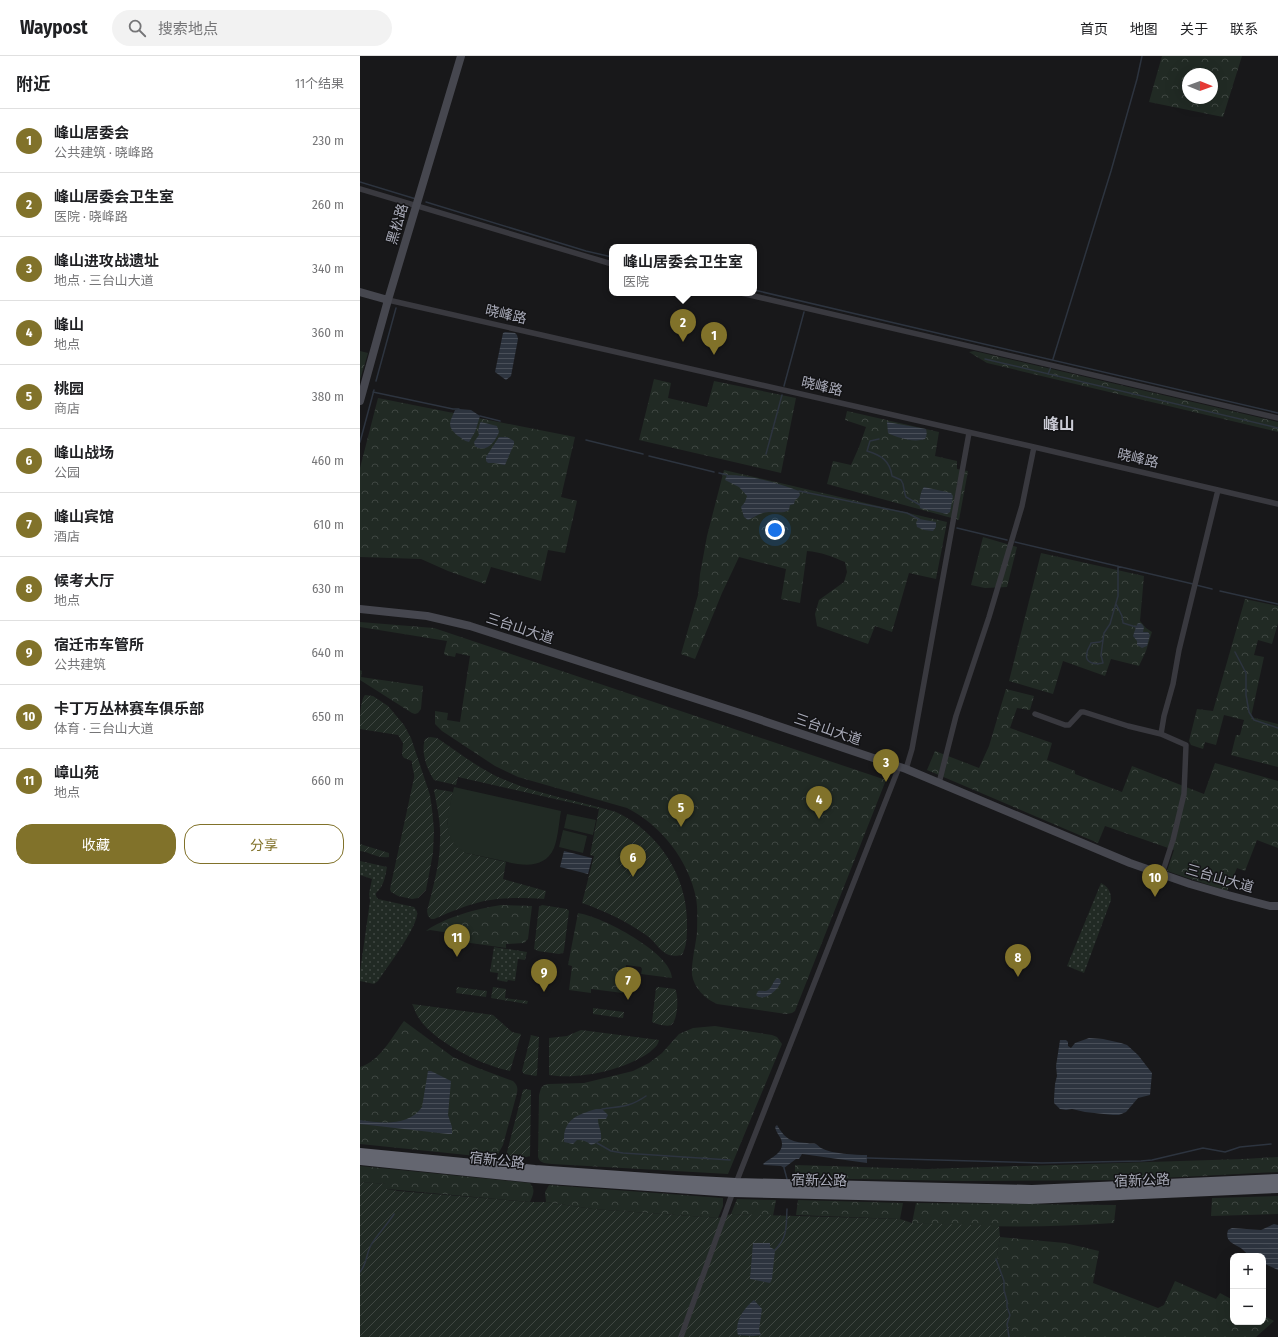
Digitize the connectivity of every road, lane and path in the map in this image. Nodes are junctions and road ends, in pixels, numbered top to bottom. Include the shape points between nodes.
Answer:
1 (460, 56) edge
2 (360, 189) edge
3 (417, 206) junction
4 (609, 263) edge
5 (360, 292) edge
6 (754, 296) edge
7 (388, 300) junction
8 (362, 383) edge
9 (360, 401) edge
10 (1278, 418) edge
11 (969, 433) junction
12 (1034, 447) junction
13 (1218, 490) junction
14 (1278, 504) edge
15 (360, 609) edge
16 (1035, 714) dead end
17 (1161, 734) junction
18 (902, 768) junction
19 (939, 783) junction
20 (1162, 874) junction
21 (1275, 907) edge
22 (360, 1153) edge
23 (360, 1160) edge
24 (1278, 1179) edge
25 (735, 1188) junction
26 (1278, 1188) edge
27 (682, 1337) edge

1 - 3 main road, 黑松路
2 - 3 street
3 - 4 street
3 - 7 main road, 黑松路
5 - 7 main road, 晓峰路
6 - 10 street
7 - 8 main road, 黑松路
7 - 11 street, 晓峰路
8 - 9 main road, 黑松路
11 - 12 street, 晓峰路
11 - 18 street via 912,749
12 - 13 street, 晓峰路
12 - 19 street via 1022,506 956,716
13 - 14 street, 晓峰路
13 - 17 street
15 - 18 main road, 三台山大道 via 427,616 470,626
16 - 17 street via 1069,725 1084,712
17 - 20 street via 1186,745 1184,794
18 - 19 main road, 三台山大道
18 - 25 street
19 - 20 main road, 三台山大道
20 - 21 main road, 三台山大道
22 - 25 highway, 宿新公路 via 535,1170 677,1180
23 - 25 highway, 宿新公路 via 534,1178
24 - 25 highway, 宿新公路 via 1032,1190
25 - 26 highway, 宿新公路 via 1030,1199
25 - 27 street

